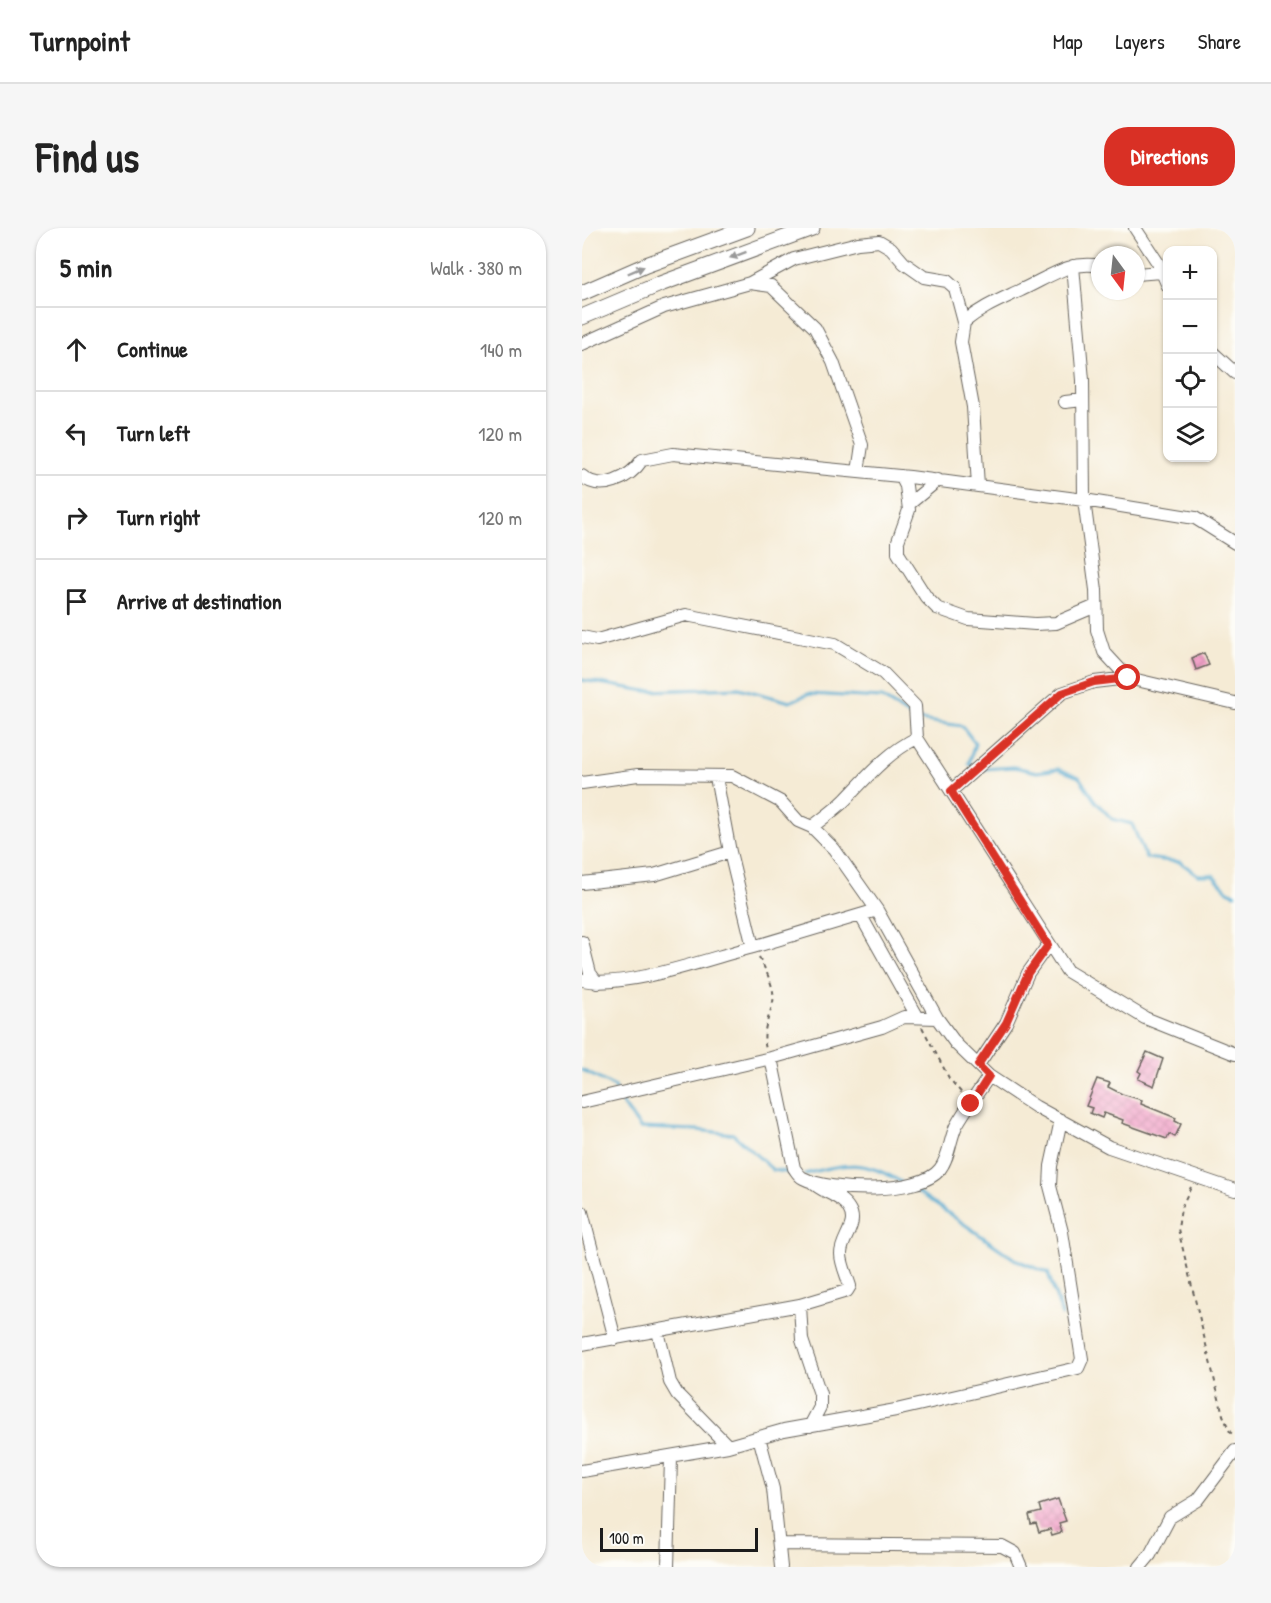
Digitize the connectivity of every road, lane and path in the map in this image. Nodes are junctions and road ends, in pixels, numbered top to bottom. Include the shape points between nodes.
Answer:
1 (747, 228) edge
2 (812, 228) edge
3 (1135, 228) edge
4 (782, 233) edge
5 (1091, 264) edge
6 (1073, 266) junction
7 (773, 271) junction
8 (1161, 272) junction
9 (1145, 273) edge
10 (1163, 277) edge
11 (750, 283) junction
12 (771, 286) junction
13 (582, 293) edge
14 (961, 304) junction
15 (981, 307) junction
16 (582, 317) edge
17 (964, 322) junction
18 (582, 344) edge
19 (1215, 354) edge
20 (1235, 373) edge
21 (1083, 400) junction
22 (1065, 402) dead end
23 (858, 472) junction
24 (582, 476) edge
25 (901, 476) junction
26 (938, 480) junction
27 (978, 486) junction
28 (1084, 500) junction
29 (909, 504) junction
30 (1235, 543) edge
31 (1096, 606) junction
32 (582, 637) edge
33 (1128, 678) junction
34 (1235, 703) edge
35 (917, 738) junction
36 (716, 777) junction
37 (582, 783) edge
38 (951, 791) junction
39 (812, 827) junction
40 (730, 852) junction
41 (582, 883) edge
42 (877, 910) junction
43 (861, 916) junction
44 (582, 942) edge
45 (1048, 945) junction
46 (753, 947) junction
47 (582, 980) edge
48 (597, 983) junction
49 (917, 1016) junction
50 (937, 1018) junction
51 (1235, 1054) edge
52 (771, 1058) junction
53 (978, 1065) junction
54 (989, 1076) junction
55 (582, 1102) edge
56 (971, 1104) junction
57 (1061, 1120) junction
58 (1196, 1178) junction
59 (812, 1182) junction
60 (1235, 1190) edge
61 (582, 1212) edge
62 (800, 1305) junction
63 (658, 1332) junction
64 (615, 1339) junction
65 (582, 1344) edge
66 (810, 1426) junction
67 (759, 1437) junction
68 (1235, 1437) edge
69 (728, 1446) junction
70 (1235, 1451) edge
71 (671, 1458) junction
72 (582, 1471) edge
73 (780, 1544) junction
74 (668, 1567) edge
75 (781, 1567) edge
76 (1021, 1567) edge
77 (1140, 1567) edge

13 -> 1 main road
2 - 4 main road
3 - 8 street
4 -> 16 main road
5 - 6 street
6 - 15 street
6 - 21 street
7 - 11 street
7 - 12 street
7 - 14 street via 794,259 879,241 924,277 947,281 955,288
8 - 9 street
8 - 10 street
11 - 12 street
11 - 18 street via 664,307
12 - 23 street via 815,328 833,362 862,445
14 - 15 street
14 - 17 street
15 - 17 street
17 - 27 street via 961,342 973,407
19 - 20 street
21 - 22 street
21 - 28 street
23 - 24 street via 673,454 642,460 635,471 621,479 589,482
23 - 25 street
25 - 26 street
25 - 29 street
26 - 27 street
26 - 29 street
27 - 28 street
28 - 30 street via 1195,518
28 - 31 street
29 - 31 street via 898,553 937,608 968,619 1035,624 1056,623
31 - 33 street via 1097,630 1104,652
32 - 35 street via 597,640 686,615 835,644 883,673 915,706
33 - 34 street
33 - 38 street via 1094,682 1062,693
35 - 38 street
35 - 39 street via 882,762
36 - 37 street via 638,775
36 - 39 street via 732,776 781,802 798,821
36 - 40 street
38 - 45 street
39 - 42 street via 834,849
40 - 41 street via 654,875
40 - 46 street
42 - 43 street
42 - 50 street
43 - 46 street
43 - 49 street
44 - 48 street via 590,973
45 - 51 street via 1067,971 1145,1018
45 - 53 street via 1028,973 1006,1023
46 - 48 street via 651,974
46 - 52 path via 773,992 763,1037
47 - 48 street
49 - 50 street
49 - 52 street
49 - 56 path via 949,1078
50 - 53 street
52 - 55 street
52 - 59 street via 794,1168 800,1177
53 - 54 street
54 - 56 street
54 - 57 street
56 - 59 street via 956,1126 940,1170 925,1179 899,1188
57 - 58 street via 1109,1147
57 - 66 street via 1050,1186 1062,1232 1082,1359 1077,1368
58 - 60 street
58 - 68 path via 1181,1208 1178,1229 1220,1403
59 - 62 street via 850,1210 853,1220 841,1256 850,1286
61 - 64 street
62 - 63 street
62 - 66 street via 802,1340 820,1394 820,1407
63 - 64 street
63 - 69 street via 669,1382 676,1394
64 - 65 street
66 - 67 street
67 - 69 street
67 - 73 street via 773,1489
69 - 71 street
70 - 77 street via 1198,1500 1170,1517
71 - 72 street
71 - 74 street
73 - 75 street
73 - 76 street via 1002,1546 1015,1553

